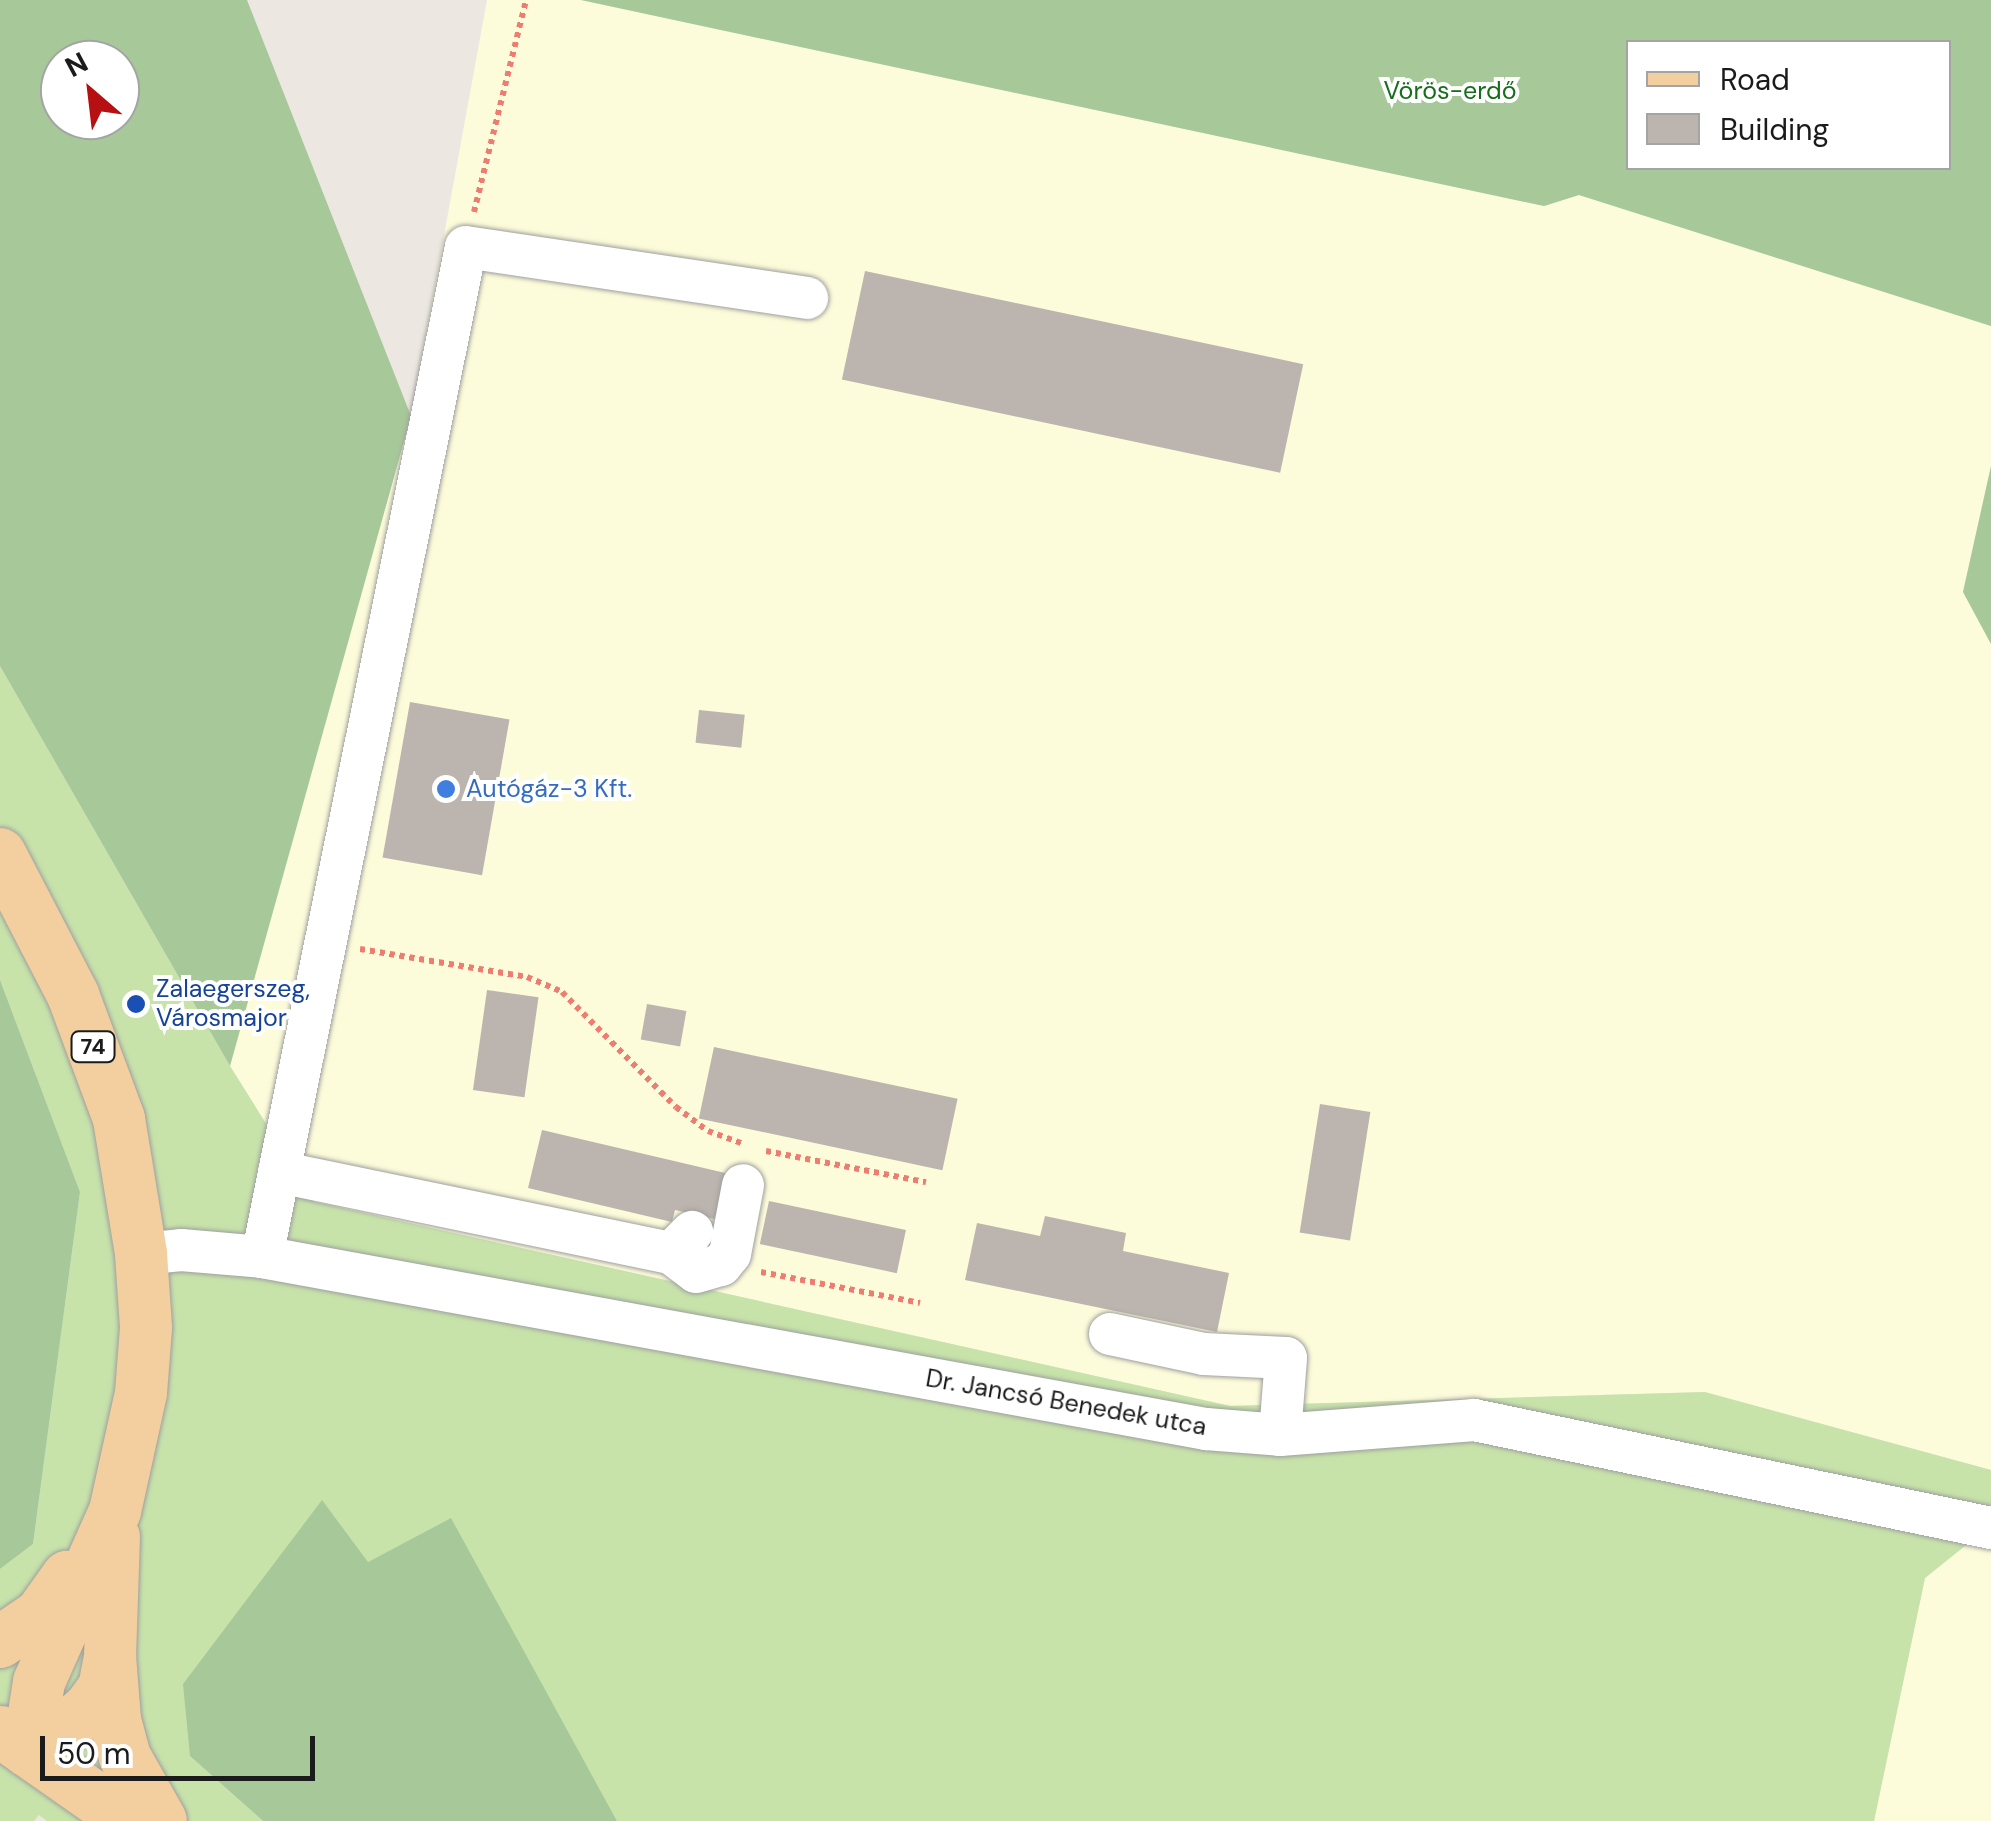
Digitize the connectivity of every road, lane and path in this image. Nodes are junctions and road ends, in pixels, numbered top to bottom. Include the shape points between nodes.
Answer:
1 (526, 0) edge
2 (466, 247) junction
3 (807, 298) dead end
4 (0, 854) edge
5 (325, 943) junction
6 (279, 1172) junction
7 (926, 1182) dead end
8 (743, 1184) dead end
9 (141, 1254) junction
10 (262, 1258) junction
11 (721, 1264) junction
12 (920, 1303) dead end
13 (1110, 1334) dead end
14 (1280, 1435) junction
15 (115, 1511) junction
16 (1991, 1528) edge
17 (0, 1642) edge
18 (110, 1656) junction
19 (14, 1741) edge
20 (128, 1821) edge
21 (161, 1821) edge

1 - 2 path
2 - 3 street
2 - 5 street
4 - 9 main road, 74 via 73,995 119,1119
5 - 6 street
5 - 7 path via 528,977 562,992 708,1131 778,1156
6 - 10 street
6 - 11 street via 681,1242 696,1272
8 - 11 street via 730,1254
9 - 10 street, Dr. Jancsó Benedek utca via 181,1250
9 - 15 main road, 74 via 141,1393
10 - 14 street, Dr. Jancsó Benedek utca via 1206,1429
11 - 12 path
13 - 14 street via 1204,1354 1286,1358
14 - 16 street, Dr. Jancsó Benedek utca via 1474,1420
15 - 17 main road via 40,1615
15 - 18 main road
15 - 19 main road, 74
18 - 19 main road via 104,1688 70,1726
18 - 21 main road via 115,1720 126,1757
19 - 20 main road

